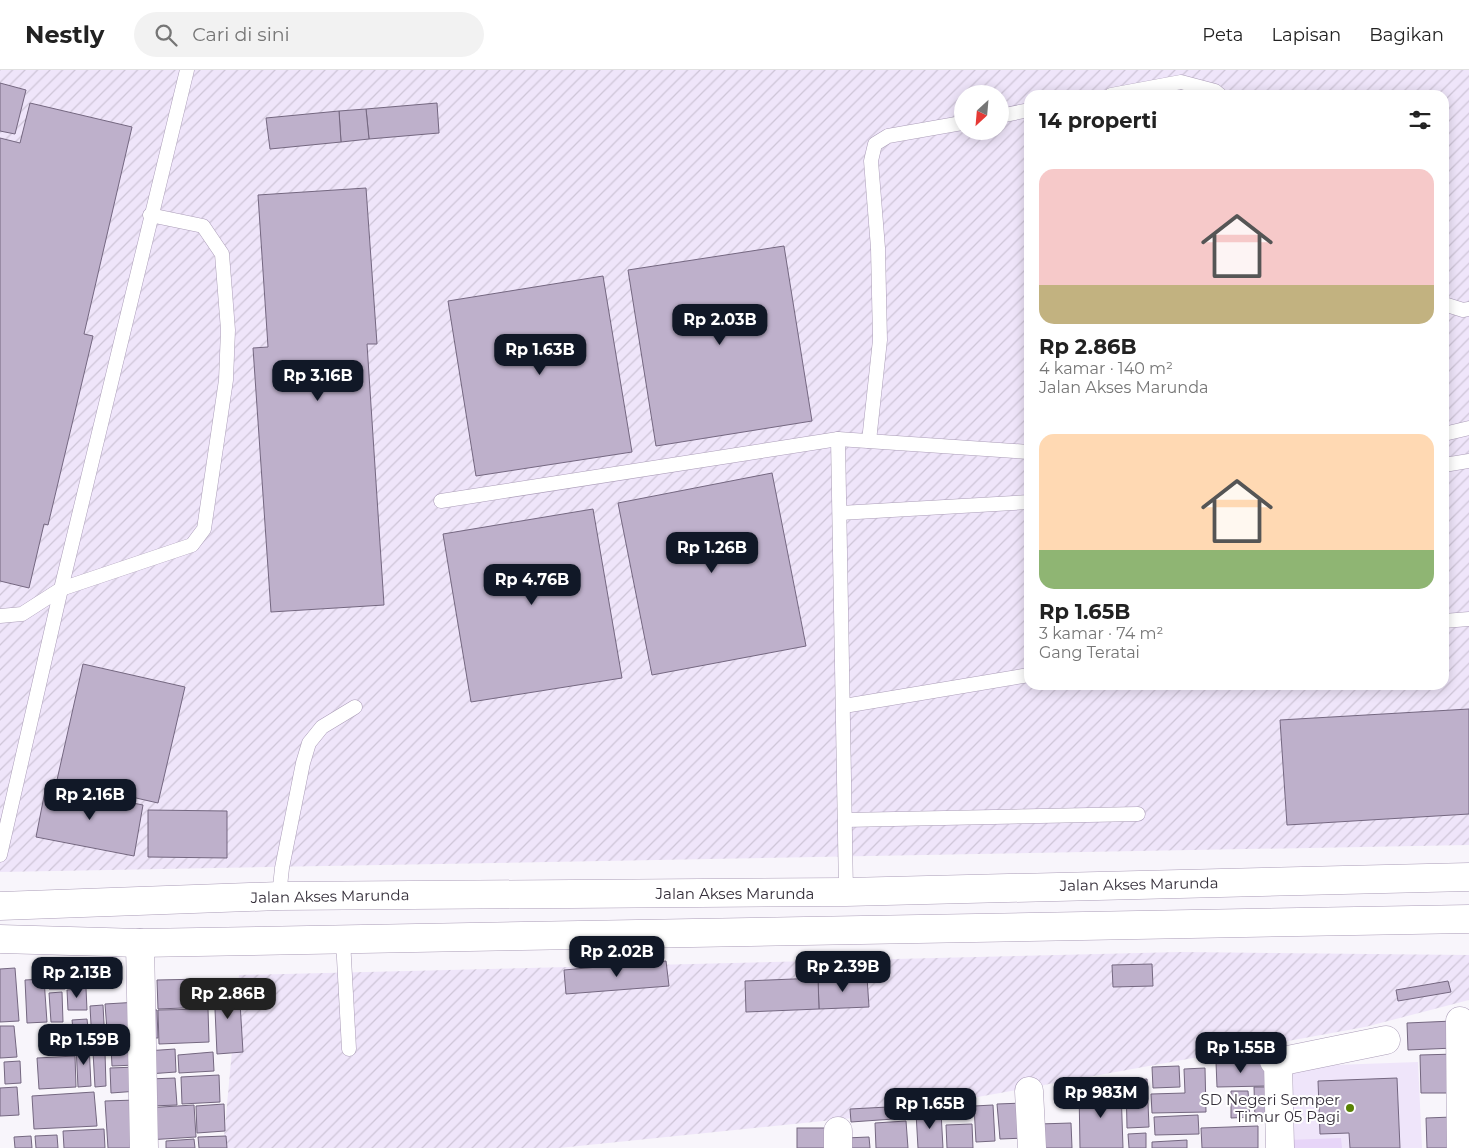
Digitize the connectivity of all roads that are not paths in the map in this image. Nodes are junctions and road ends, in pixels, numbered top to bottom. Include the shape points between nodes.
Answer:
1 (187, 70) edge
2 (1138, 90) edge
3 (1215, 90) edge
4 (1024, 111) edge
5 (1009, 114) edge
6 (954, 124) edge
7 (150, 215) junction
8 (1449, 306) edge
9 (1469, 309) edge
10 (1469, 428) edge
11 (1449, 433) edge
12 (838, 439) junction
13 (869, 441) junction
14 (1024, 452) edge
15 (1469, 461) edge
16 (1449, 465) edge
17 (441, 501) dead end
18 (1024, 502) edge
19 (840, 513) junction
20 (61, 589) junction
21 (0, 616) edge
22 (1469, 619) edge
23 (1449, 621) edge
24 (1024, 675) edge
25 (844, 706) junction
26 (355, 707) dead end
27 (1138, 814) dead end
28 (845, 820) junction
29 (0, 855) edge
30 (1469, 877) edge
31 (846, 892) junction
32 (279, 896) junction
33 (0, 906) edge
34 (1469, 919) edge
35 (0, 939) edge
36 (343, 940) junction
37 (140, 943) junction
38 (1460, 1021) dead end
39 (1386, 1040) dead end
40 (349, 1049) dead end
41 (1029, 1091) dead end
42 (144, 1148) edge
43 (1032, 1148) edge
44 (1280, 1148) edge
45 (1461, 1148) edge

1 - 7 lane
2 - 3 lane via 1182,82
4 - 5 lane
6 - 13 lane via 888,136 875,144 871,160 878,248 880,340
7 - 20 lane
7 - 20 lane via 203,226 222,254 228,330 226,380 204,529 192,545
8 - 9 lane
10 - 11 lane
12 - 13 lane
12 - 17 lane
12 - 19 lane
13 - 14 lane
15 - 16 lane
18 - 19 lane
19 - 25 lane
20 - 21 lane via 22,614
20 - 29 lane
22 - 23 lane
24 - 25 lane
25 - 28 lane
26 - 32 lane via 322,727 309,743
27 - 28 lane
28 - 31 lane
30 - 31 main road, Jalan Akses Marunda
31 - 32 main road, Jalan Akses Marunda
32 - 33 main road, Jalan Akses Marunda
34 - 36 main road
35 - 37 main road
36 - 37 main road
36 - 40 lane
37 - 42 main road
38 - 45 main road
39 - 44 main road via 1276,1061
41 - 43 main road

